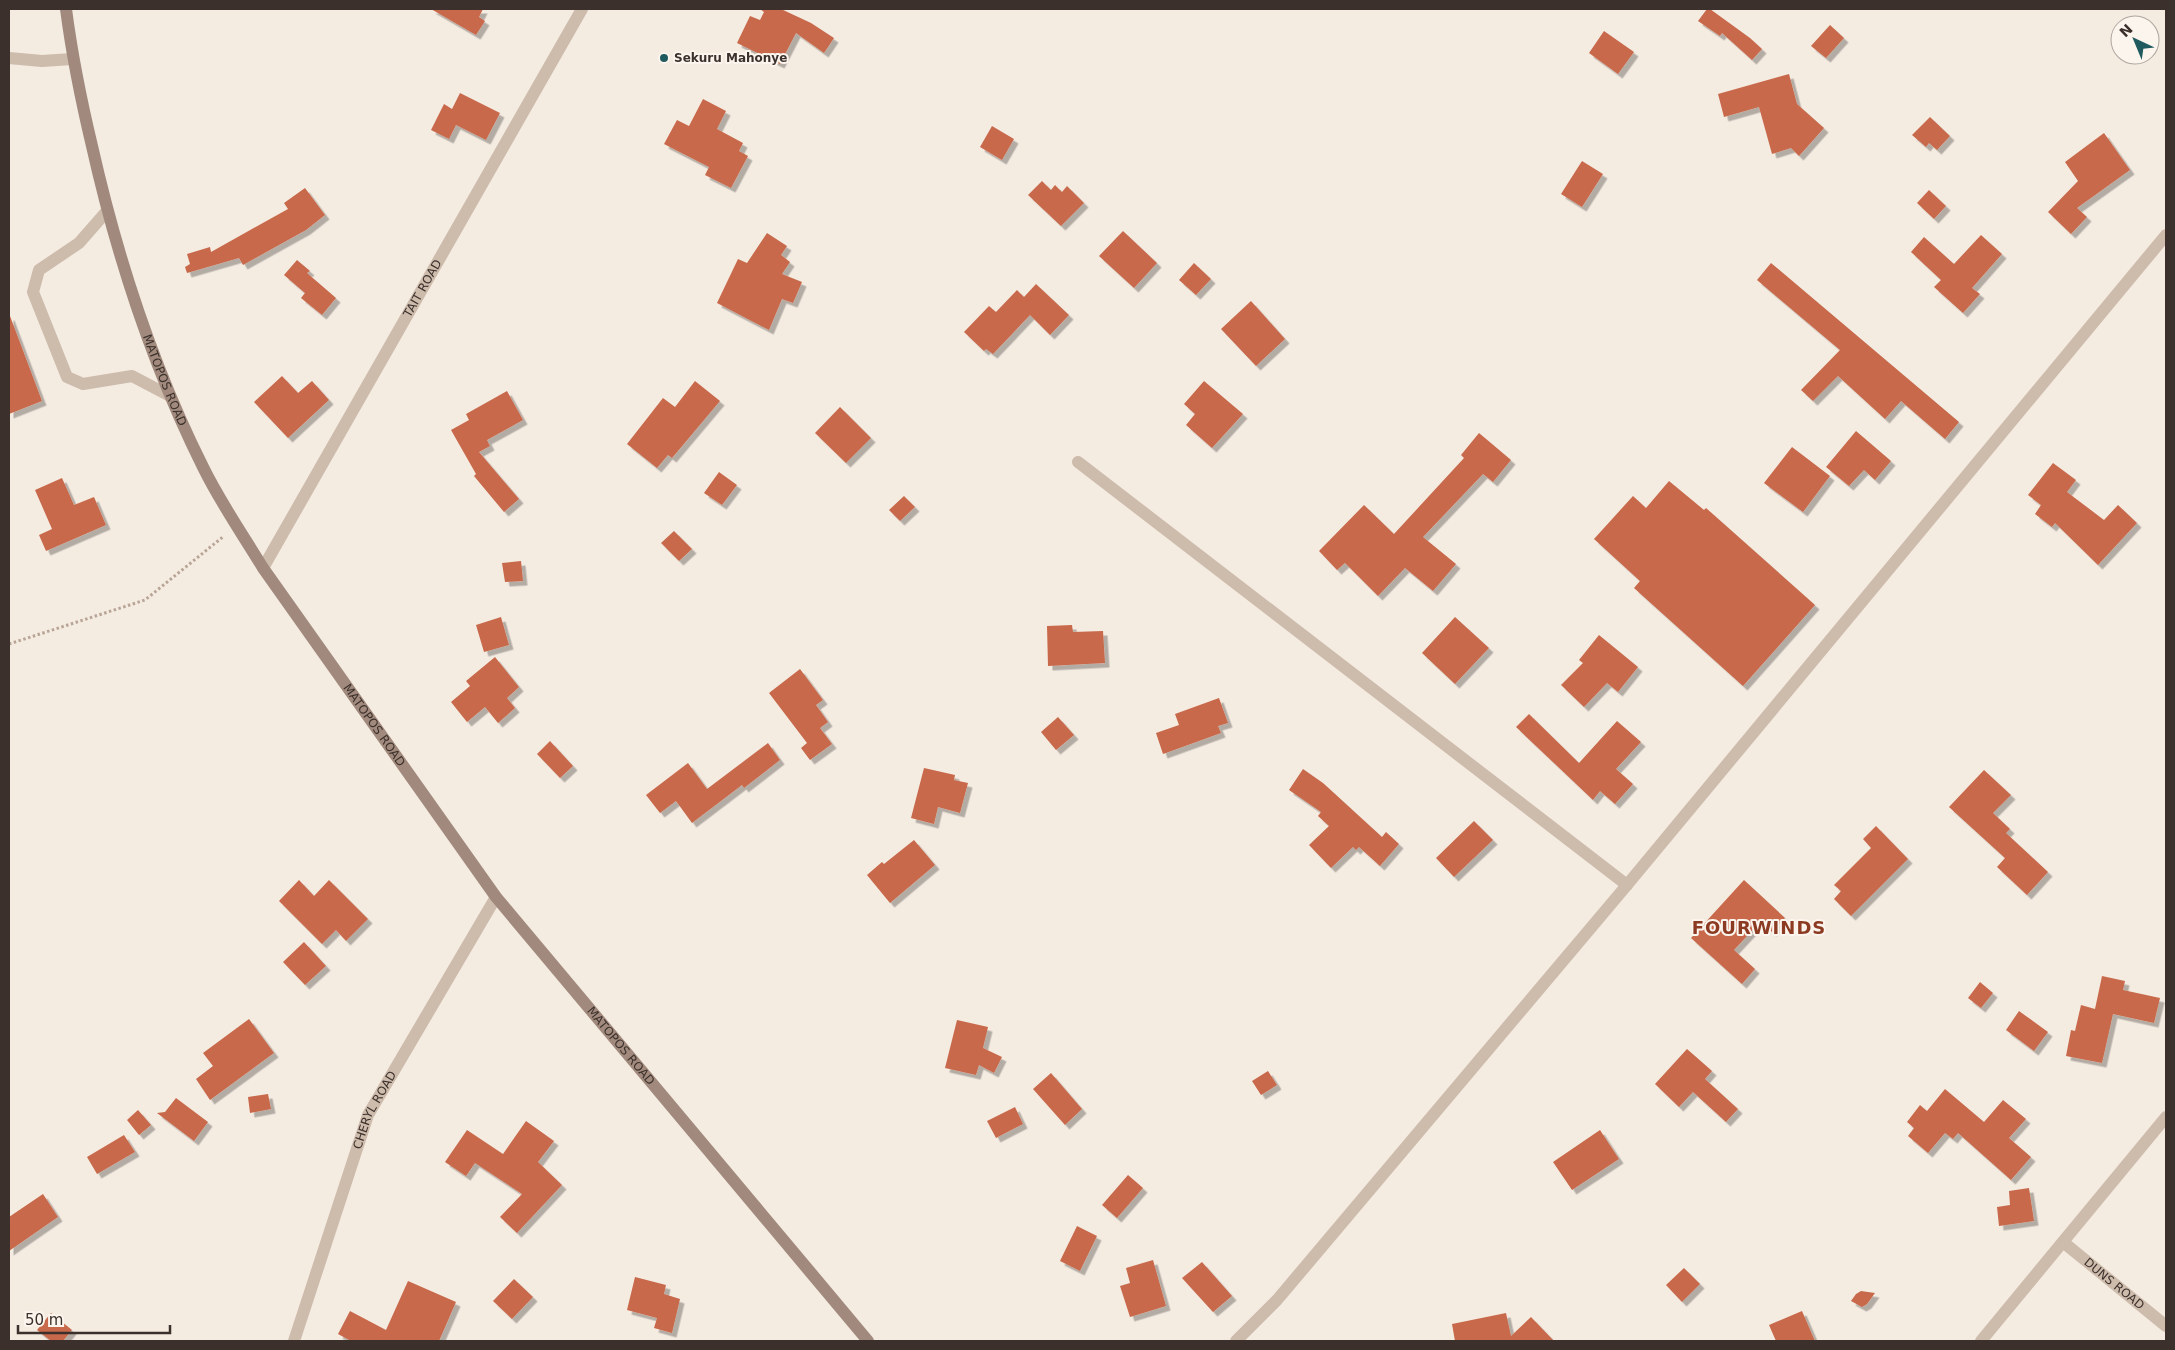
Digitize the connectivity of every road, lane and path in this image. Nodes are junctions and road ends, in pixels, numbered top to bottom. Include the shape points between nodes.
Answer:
1 (66, 9) edge
2 (582, 9) edge
3 (9, 58) edge
4 (72, 59) junction
5 (107, 211) junction
6 (2166, 235) edge
7 (170, 396) junction
8 (1078, 462) dead end
9 (237, 525) junction
10 (263, 568) junction
11 (9, 644) edge
12 (1626, 886) junction
13 (496, 897) junction
14 (2166, 1117) edge
15 (2063, 1242) junction
16 (2166, 1326) edge
17 (294, 1341) edge
18 (868, 1341) edge
19 (1236, 1341) edge
20 (1981, 1341) edge

1 - 4 main road, MATOPOS ROAD
2 - 10 street, TAIT ROAD
3 - 4 street
4 - 5 main road, MATOPOS ROAD
5 - 7 main road, MATOPOS ROAD via 128,284
5 - 7 street via 79,243 39,270 33,292 67,377 83,384 132,376
6 - 12 street
7 - 9 main road, MATOPOS ROAD via 203,469
8 - 12 street
9 - 10 main road, MATOPOS ROAD
9 - 11 path via 145,600
10 - 13 main road, MATOPOS ROAD
12 - 19 street via 1277,1300
13 - 17 street, CHERYL ROAD via 368,1115
13 - 18 main road, MATOPOS ROAD
14 - 15 street
15 - 16 street, DUNS ROAD
15 - 20 street

